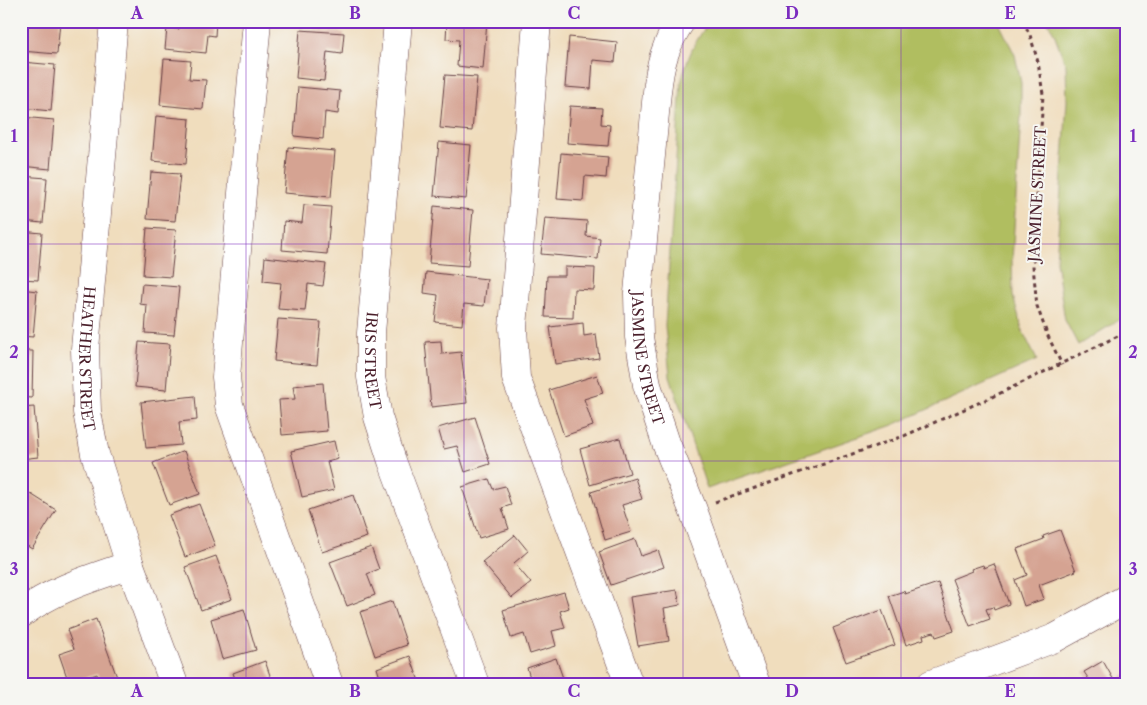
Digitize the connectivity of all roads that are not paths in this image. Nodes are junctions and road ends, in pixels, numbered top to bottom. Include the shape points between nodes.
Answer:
1 (114, 21) edge
2 (257, 21) edge
3 (398, 21) edge
4 (537, 21) edge
5 (681, 21) edge
6 (130, 565) junction
7 (1126, 599) edge
8 (21, 614) edge
9 (174, 684) edge
10 (328, 684) edge
11 (475, 684) edge
12 (628, 684) edge
13 (756, 684) edge
14 (930, 684) edge

1 - 6 street, HEATHER STREET via 86,349 87,412 95,454
2 - 10 street via 226,377 229,405
3 - 11 street, IRIS STREET via 371,333 371,376 378,417 392,461
4 - 12 street via 513,328 516,378
5 - 13 street, JASMINE STREET via 660,64 638,292 638,337 647,384 666,443
6 - 8 street via 51,594
6 - 9 street, HEATHER STREET
7 - 14 street via 1055,638

